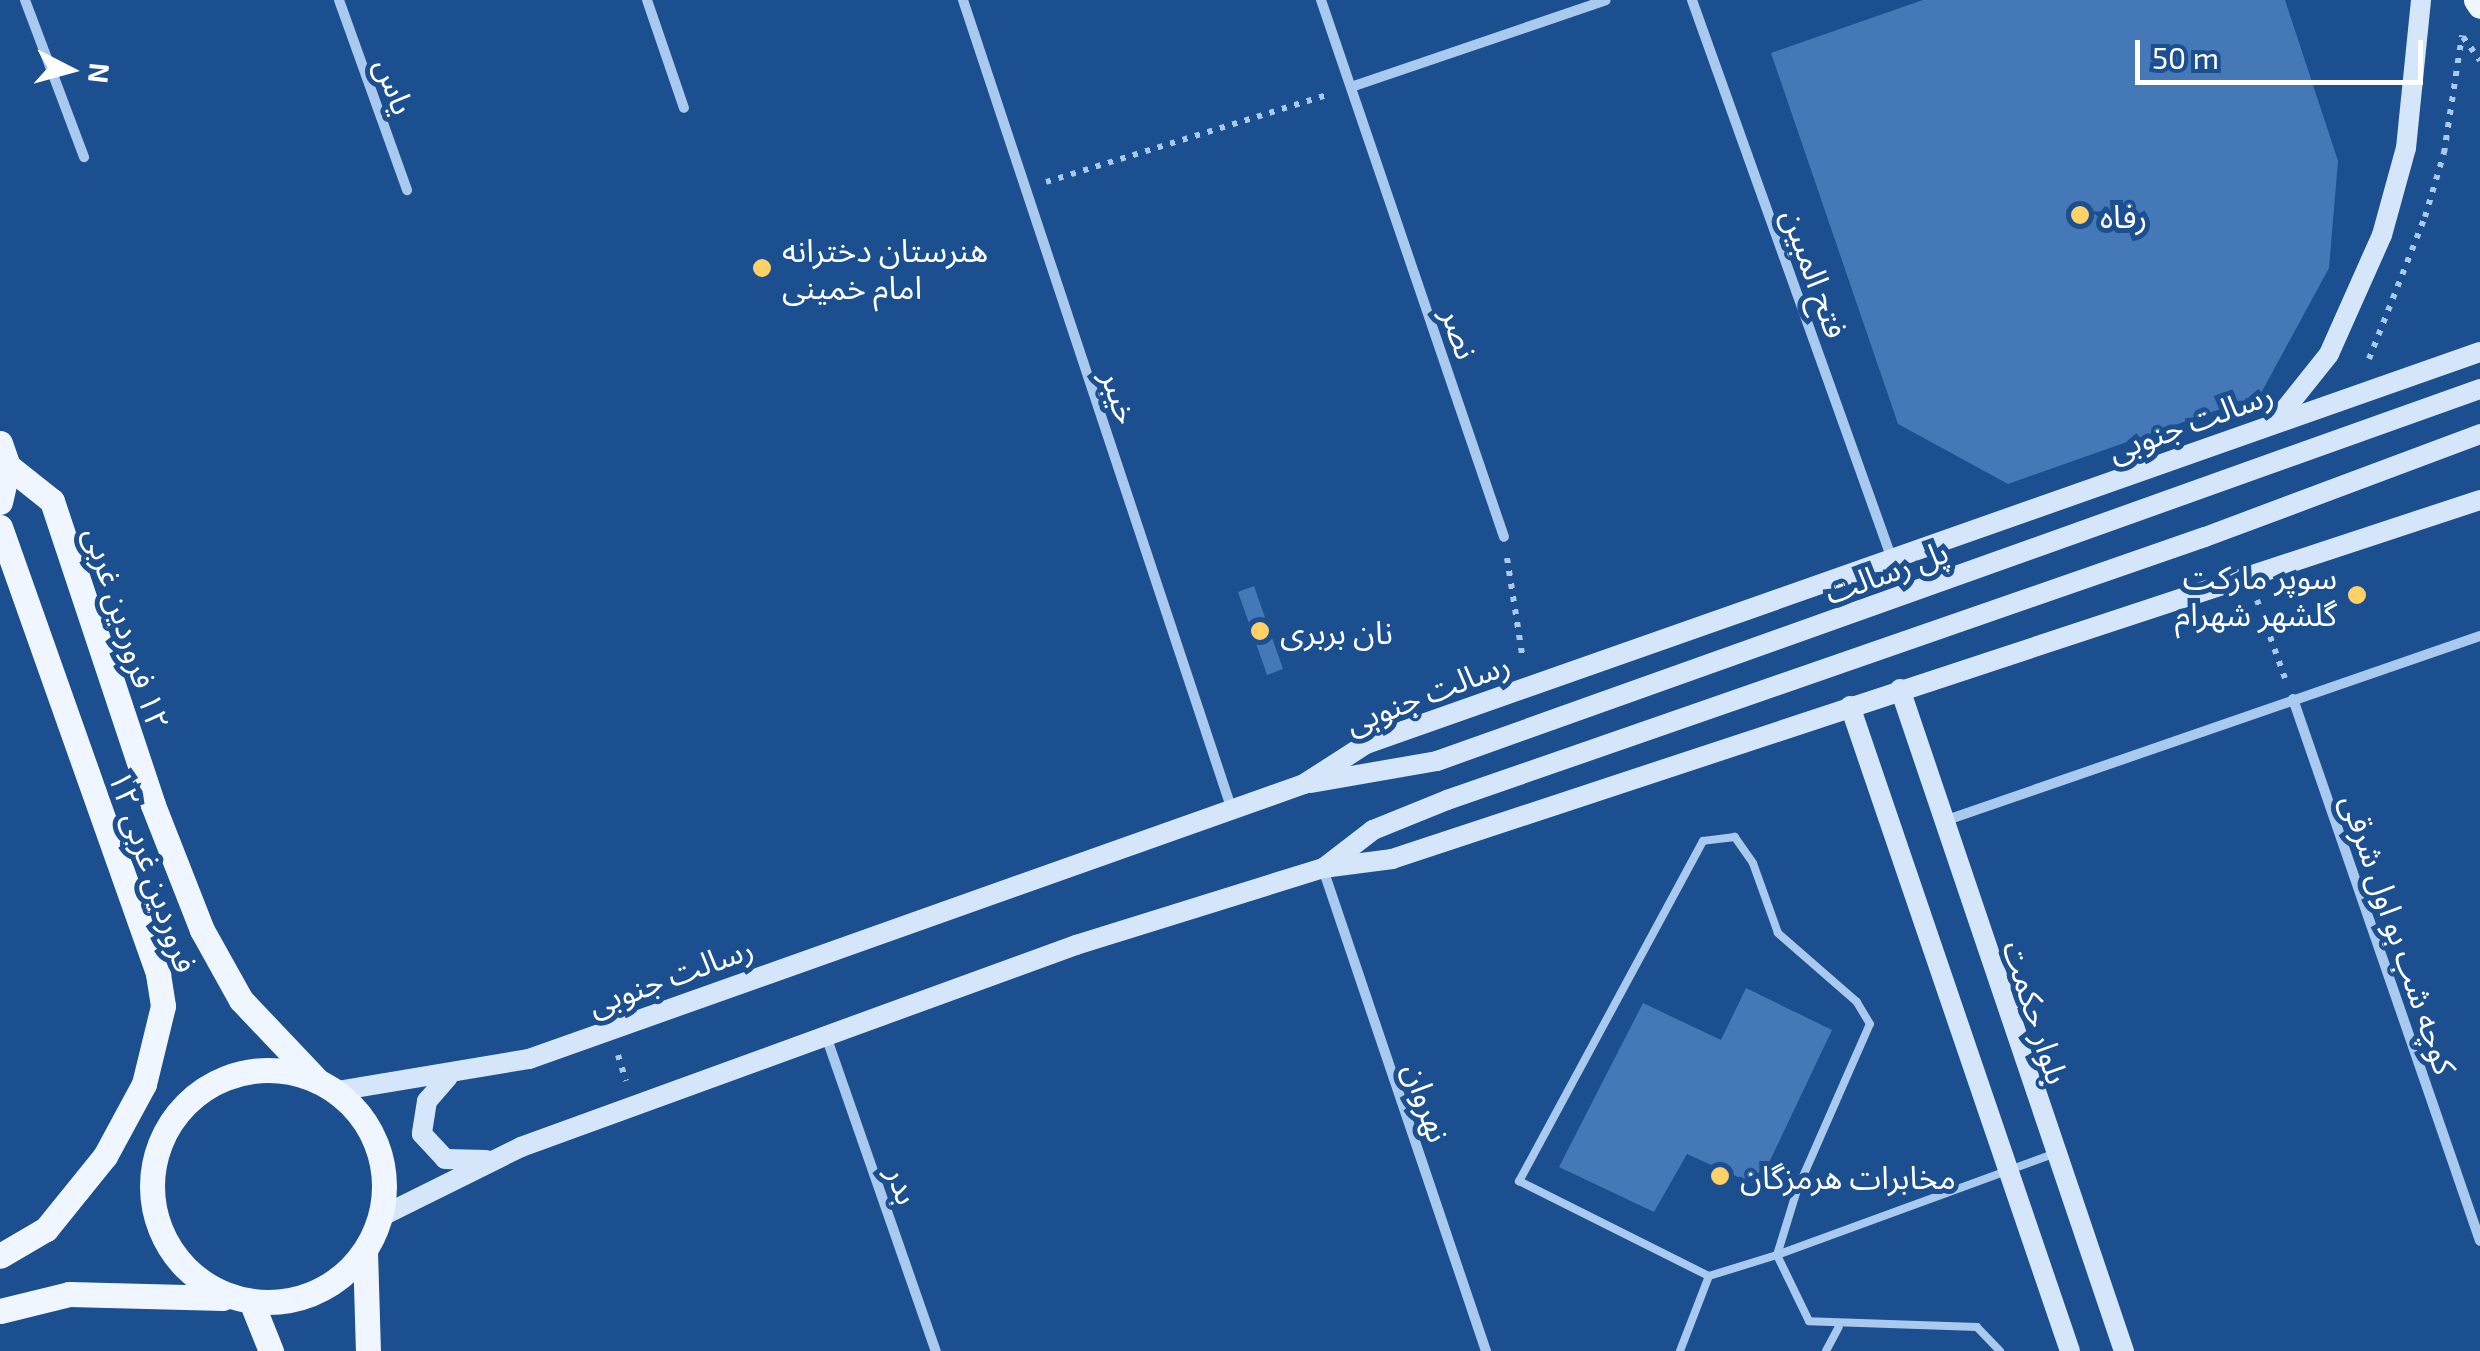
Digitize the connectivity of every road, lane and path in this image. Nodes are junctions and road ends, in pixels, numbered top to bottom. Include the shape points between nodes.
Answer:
1 (25, 0) edge
2 (338, 0) edge
3 (648, 0) edge
4 (964, 0) edge
5 (1320, 0) edge
6 (1606, 0) edge
7 (1692, 0) edge
8 (2421, 0) edge
9 (1350, 87) junction
10 (684, 108) dead end
11 (84, 157) dead end
12 (1026, 188) junction
13 (407, 190) dead end
14 (2480, 352) edge
15 (2480, 389) edge
16 (2272, 425) junction
17 (2480, 434) edge
18 (4, 455) edge
19 (2480, 500) edge
20 (0, 502) edge
21 (0, 528) edge
22 (1504, 537) joint
23 (1893, 563) junction
24 (2248, 575) junction
25 (2480, 636) edge
26 (1528, 688) junction
27 (1900, 689) junction
28 (2292, 699) junction
29 (1850, 706) junction
30 (1304, 784) junction
31 (1232, 810) junction
32 (1942, 821) junction
33 (169, 851) joint
34 (1323, 868) junction
35 (610, 1030) junction
36 (826, 1036) junction
37 (448, 1077) junction
38 (326, 1084) junction
39 (634, 1106) junction
40 (2053, 1154) junction
41 (496, 1160) junction
42 (2008, 1170) junction
43 (380, 1217) junction
44 (2480, 1241) edge
45 (365, 1251) junction
46 (4, 1255) edge
47 (1777, 1255) junction
48 (1708, 1276) junction
49 (243, 1300) junction
50 (0, 1311) edge
51 (1840, 1326) junction
52 (271, 1351) edge
53 (368, 1351) edge
54 (936, 1351) edge
55 (1486, 1351) edge
56 (1680, 1351) edge
57 (1826, 1351) edge
58 (2000, 1351) edge
59 (2070, 1351) edge
60 (2124, 1351) edge

1 - 11 street
2 - 13 street, یاس
3 - 10 street
4 - 12 street, خیبر
5 - 9 street, نصر
6 - 9 street
7 - 23 street, فتح المبین
8 - 16 main road via 2406,148 2382,234 2329,354
9 - 12 path
9 - 22 street, نصر
12 - 31 street, خیبر
14 - 16 main road, رسالت جنوبی
15 - 30 main road, پل رسالت via 1436,760
16 - 23 main road, رسالت جنوبی
17 - 34 main road via 2205,537 1446,800 1374,830
18 - 20 main road
18 - 33 main road, ١٢ فروردین غربى via 52,501
19 - 24 main road
21 - 46 main road, ۱۲ فروردین غربی via 158,974 163,1006 158,1047 122,1130 46,1229
22 - 26 path
23 - 26 main road, رسالت جنوبی
24 - 27 main road
24 - 28 path
25 - 28 street
26 - 30 main road, رسالت جنوبی via 1366,744
27 - 29 main road
27 - 32 main road, بلوار حکمت
28 - 32 street
28 - 44 street, کوچه شب بو اول شرقی
29 - 34 main road via 1392,859
29 - 42 main road
30 - 31 main road, رسالت جنوبی
31 - 35 main road, رسالت جنوبی
32 - 40 main road, بلوار حکمت
33 - 38 main road, ۱۲ فروردین غربی via 241,1000
34 - 36 main road via 1076,946
34 - 55 street, نهروان
35 - 37 main road, رسالت جنوبی
35 - 39 path
36 - 39 main road
36 - 54 street, بدر
37 - 38 main road, رسالت جنوبی
37 - 41 main road via 427,1101 420,1122 430,1149 445,1159
38 - 43 main road via 362,1116 378,1147 385,1182
38 - 49 main road via 279,1069 241,1072 205,1086 177,1112 158,1145 151,1183 156,1221 174,1256 200,1282
39 - 41 main road
40 - 42 lane
40 - 60 main road, بلوار حکمت
41 - 43 main road
42 - 47 lane
42 - 59 main road
43 - 45 main road
45 - 49 main road via 340,1278 308,1296
45 - 53 main road
47 - 48 lane
47 - 48 lane via 1797,1190 1870,1024 1857,1002 1778,932 1753,863 1735,837 1704,842 1520,1181
47 - 51 lane via 1809,1320
48 - 56 lane
49 - 50 main road via 69,1294
49 - 52 main road
51 - 57 lane
51 - 58 lane via 1977,1327

